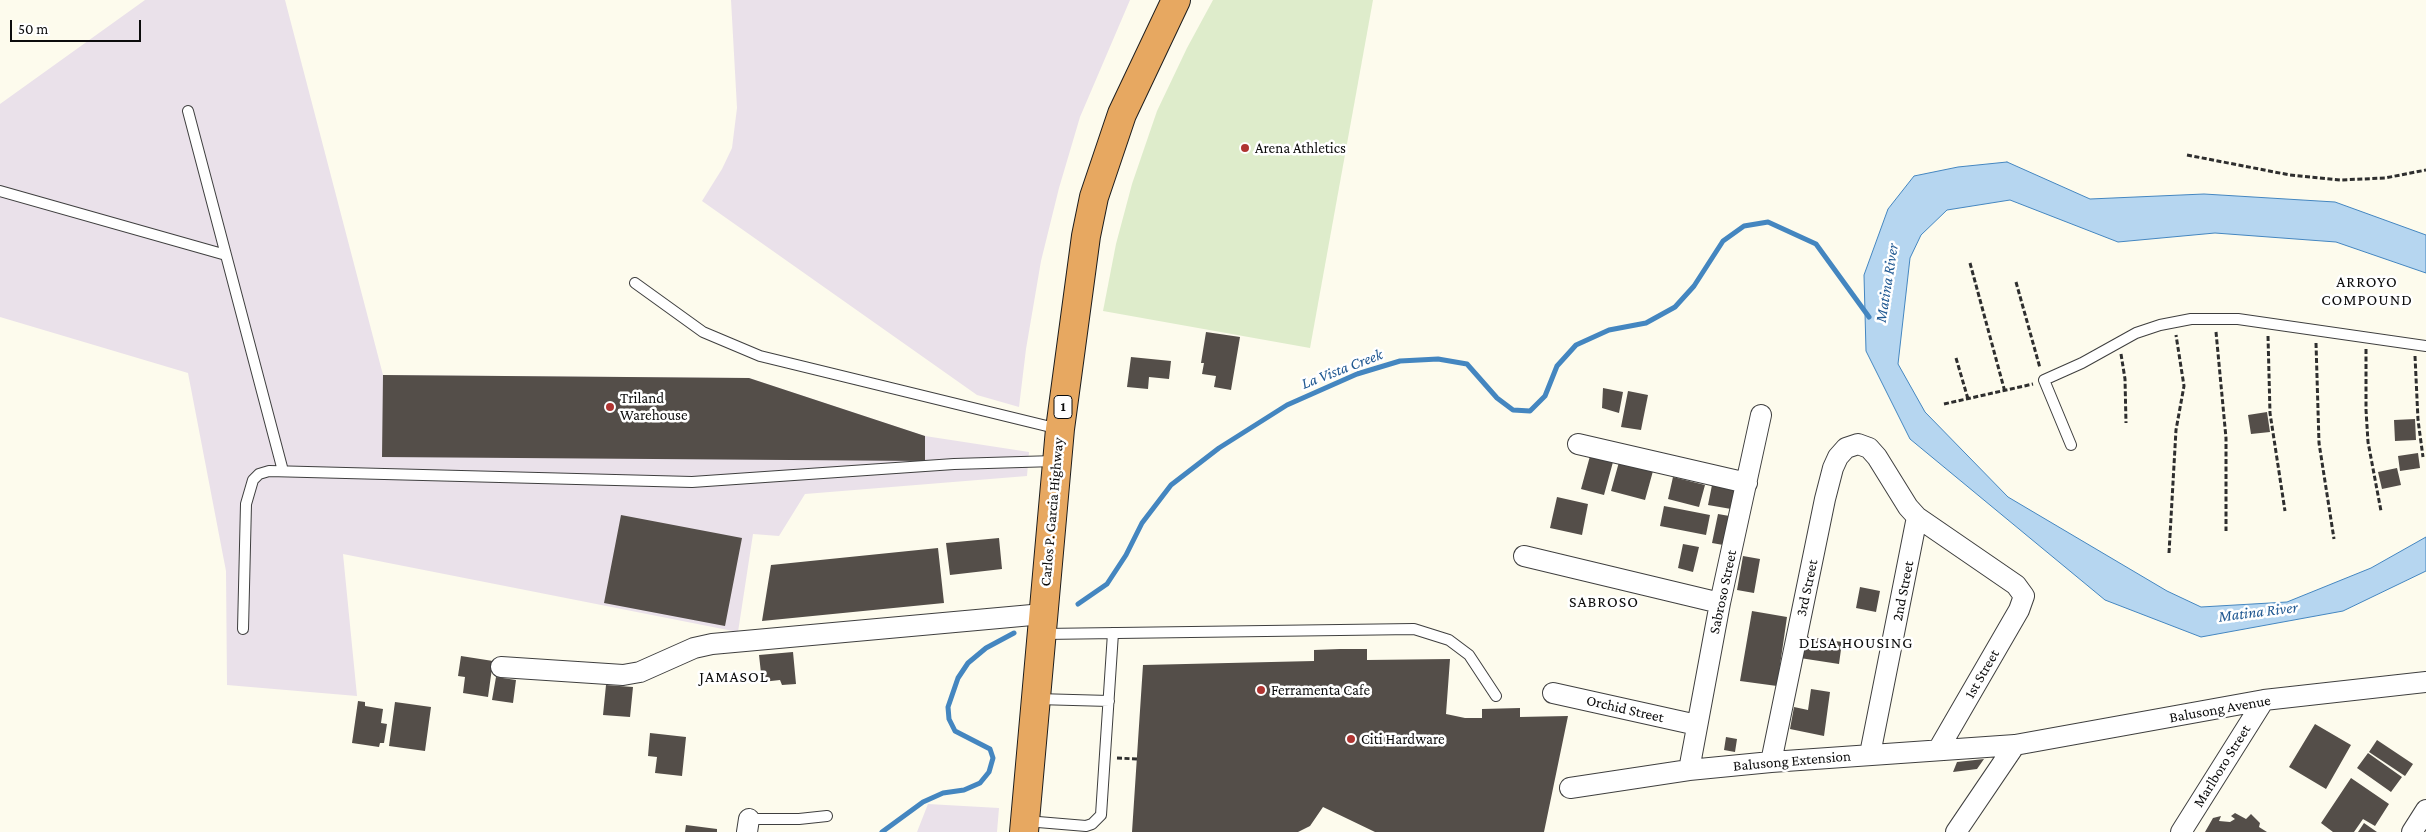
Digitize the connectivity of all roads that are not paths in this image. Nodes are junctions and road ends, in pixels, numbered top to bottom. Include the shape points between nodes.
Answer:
1 (1176, 0) edge
2 (188, 111) dead end
3 (0, 191) edge
4 (226, 255) junction
5 (635, 284) dead end
6 (2426, 346) edge
7 (1760, 415) dead end
8 (1060, 429) junction
9 (1578, 444) dead end
10 (2071, 446) dead end
11 (1057, 461) junction
12 (283, 471) junction
13 (1747, 483) junction
14 (1917, 517) junction
15 (1524, 556) dead end
16 (1720, 603) junction
17 (1042, 624) junction
18 (243, 629) dead end
19 (1114, 633) junction
20 (501, 667) dead end
21 (2426, 682) edge
22 (1553, 693) dead end
23 (1496, 696) dead end
24 (1036, 698) junction
25 (1109, 700) junction
26 (2264, 700) junction
27 (1697, 725) junction
28 (2015, 745) junction
29 (1938, 750) junction
30 (1870, 754) junction
31 (1771, 762) junction
32 (1689, 770) junction
33 (1570, 788) dead end
34 (2426, 810) edge
35 (827, 816) dead end
36 (748, 825) edge
37 (1025, 826) edge
38 (1956, 832) edge
39 (2181, 832) edge
40 (2412, 832) edge

1 - 8 highway, Carlos P. Garcia Highway / 1 via 1122,114 1094,197 1084,245
2 - 4 lane
3 - 4 lane
4 - 12 lane
5 - 8 lane via 703,332 760,356
6 - 10 lane via 2268,322 2216,318 2175,321 2136,333 2044,380
7 - 13 street, Sabroso Street
8 - 11 highway, Carlos P. Garcia Highway / 1
9 - 13 street
11 - 12 lane via 954,464 692,482
11 - 17 highway, Carlos P. Garcia Highway / 1
12 - 18 lane via 259,474 248,490
13 - 16 street, Sabroso Street
14 - 29 street, 1st Street via 2016,585 2024,596
14 - 30 street, 2nd Street
14 - 31 street, 3rd Street via 1869,448 1858,444 1846,448 1838,457 1825,499
15 - 16 street
16 - 27 street, Sabroso Street
17 - 19 lane
17 - 20 street via 712,644 694,648 640,672 623,675
17 - 24 highway, Carlos P. Garcia Highway / 1
19 - 23 lane via 1414,629 1449,640 1469,655
19 - 25 lane
21 - 26 street, Balusong Avenue
22 - 27 street, Orchid Street
24 - 25 lane
24 - 37 highway, Carlos P. Garcia Highway / 1
25 - 37 lane via 1101,815 1092,824
26 - 28 street, Balusong Avenue
26 - 39 street, Marlboro Street
27 - 32 street, Sabroso Street
28 - 29 street, Balusong Extension
28 - 38 street
29 - 30 street, Balusong Extension
30 - 31 street, Balusong Extension
31 - 32 street, Balusong Extension
32 - 33 street, Balusong Extension
34 - 40 street
35 - 36 lane

